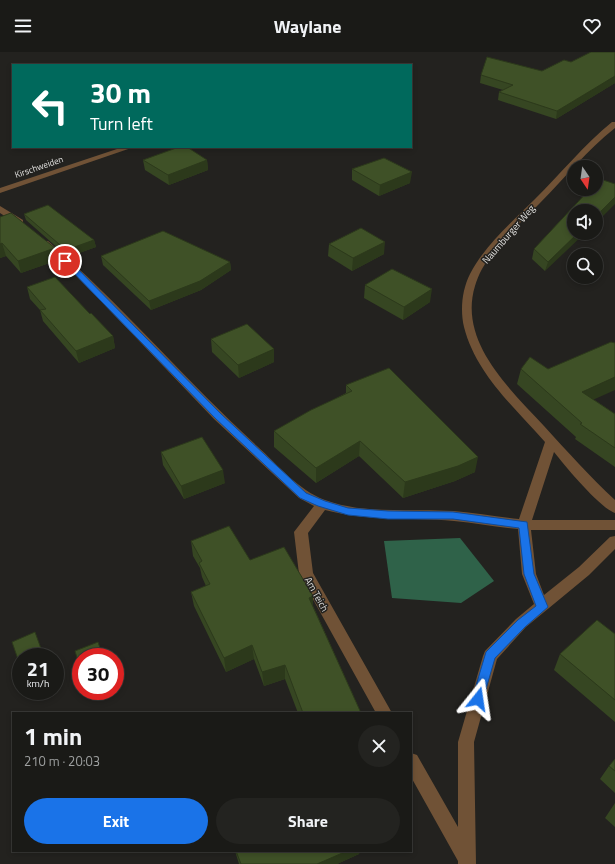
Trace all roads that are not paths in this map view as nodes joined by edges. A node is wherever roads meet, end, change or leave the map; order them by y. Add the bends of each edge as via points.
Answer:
1 (615, 124) edge
2 (127, 148) edge
3 (0, 191) edge
4 (0, 209) edge
5 (551, 442) junction
6 (322, 504) junction
7 (615, 508) edge
8 (524, 525) junction
9 (615, 525) edge
10 (615, 541) edge
11 (542, 607) junction
12 (383, 712) edge
13 (412, 762) edge
14 (467, 862) edge

1 - 5 street, Naumburger Weg via 596,140 516,224 483,262 470,286 466,314 475,345 493,377
2 - 3 street, Kirschweiden
4 - 6 street via 18,220 77,271 218,416 303,495
5 - 7 street, Naumburger Weg via 583,478
5 - 8 street
6 - 8 street via 348,511 388,515 453,516
6 - 12 street, Am Teich via 301,532 306,574
8 - 9 street
8 - 11 street via 529,574
10 - 11 street
11 - 14 street via 522,623 490,656 466,742
13 - 14 street

